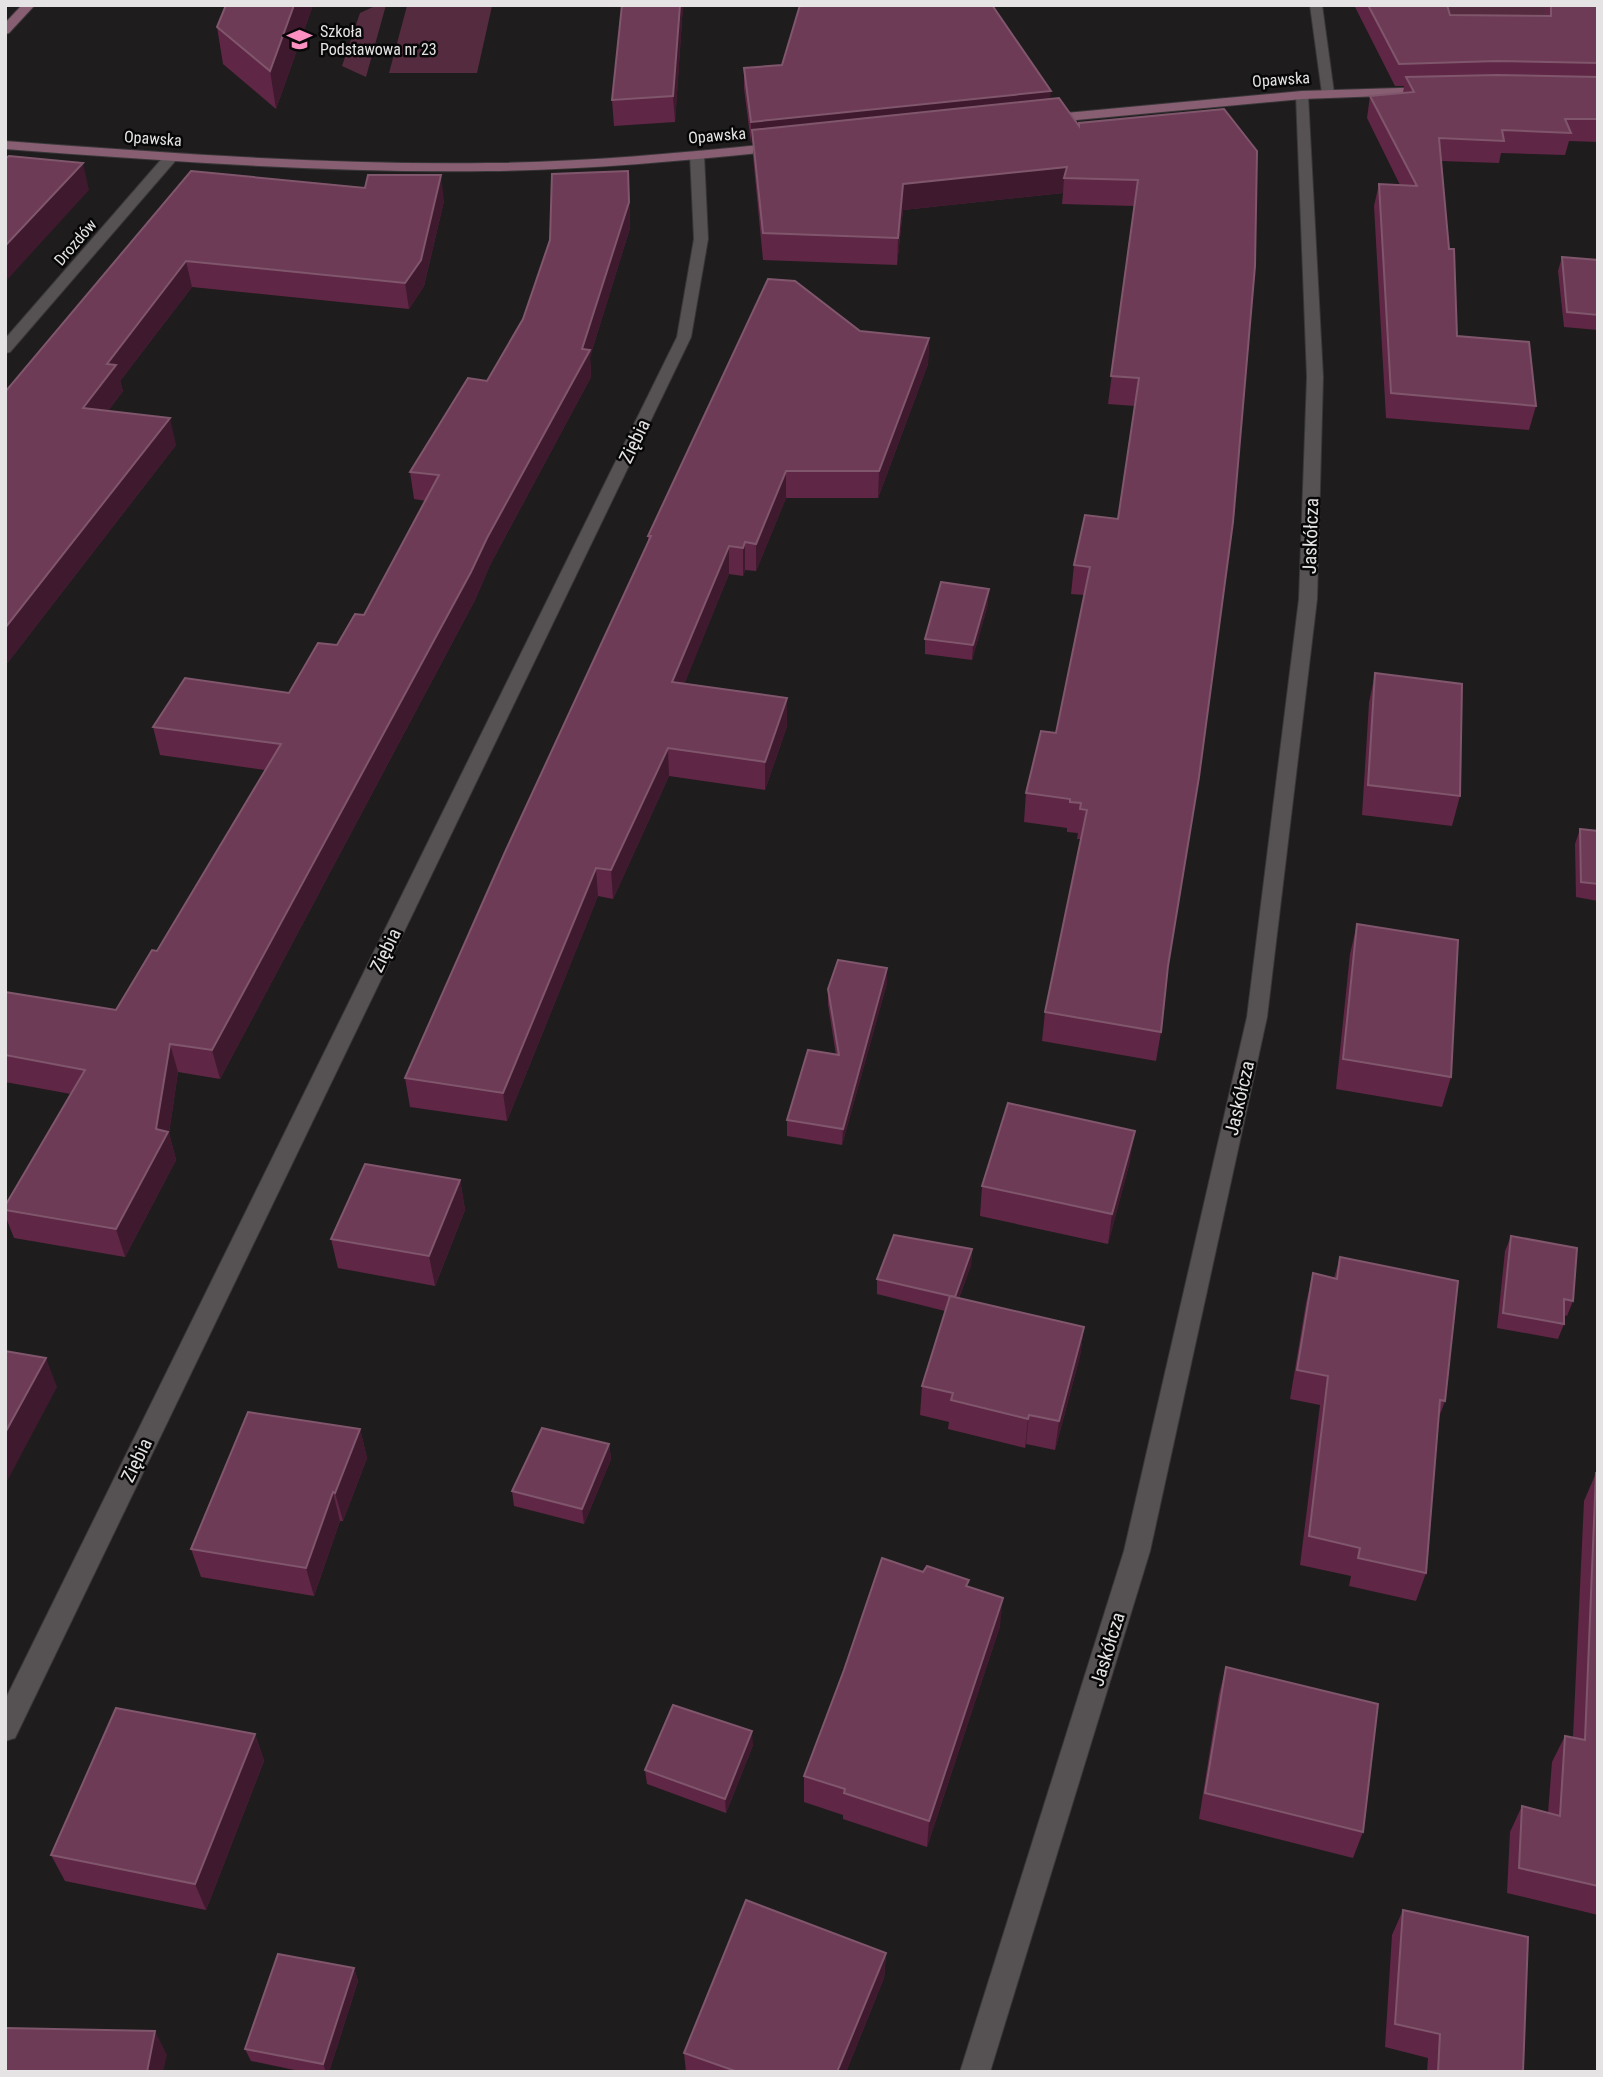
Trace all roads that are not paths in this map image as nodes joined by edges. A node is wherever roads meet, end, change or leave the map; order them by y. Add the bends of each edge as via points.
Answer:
1 (29, 5) edge
2 (1316, 5) edge
3 (5, 30) edge
4 (1452, 90) edge
5 (1328, 93) junction
6 (1302, 94) junction
7 (1034, 120) edge
8 (5, 145) edge
9 (790, 146) edge
10 (697, 156) junction
11 (171, 157) junction
12 (5, 349) edge
13 (5, 1728) edge
14 (975, 2072) edge

1 - 3 street
2 - 5 street
4 - 5 street, Opawska
5 - 6 street, Opawska
6 - 7 street, Opawska
6 - 14 street, Jaskółcza via 1315,377 1308,599 1257,1017 1137,1551
8 - 11 street, Opawska
9 - 10 street, Opawska
10 - 11 street, Opawska via 488,167
10 - 13 street, Ziębia via 701,239 684,337
11 - 12 street, Drozdów

